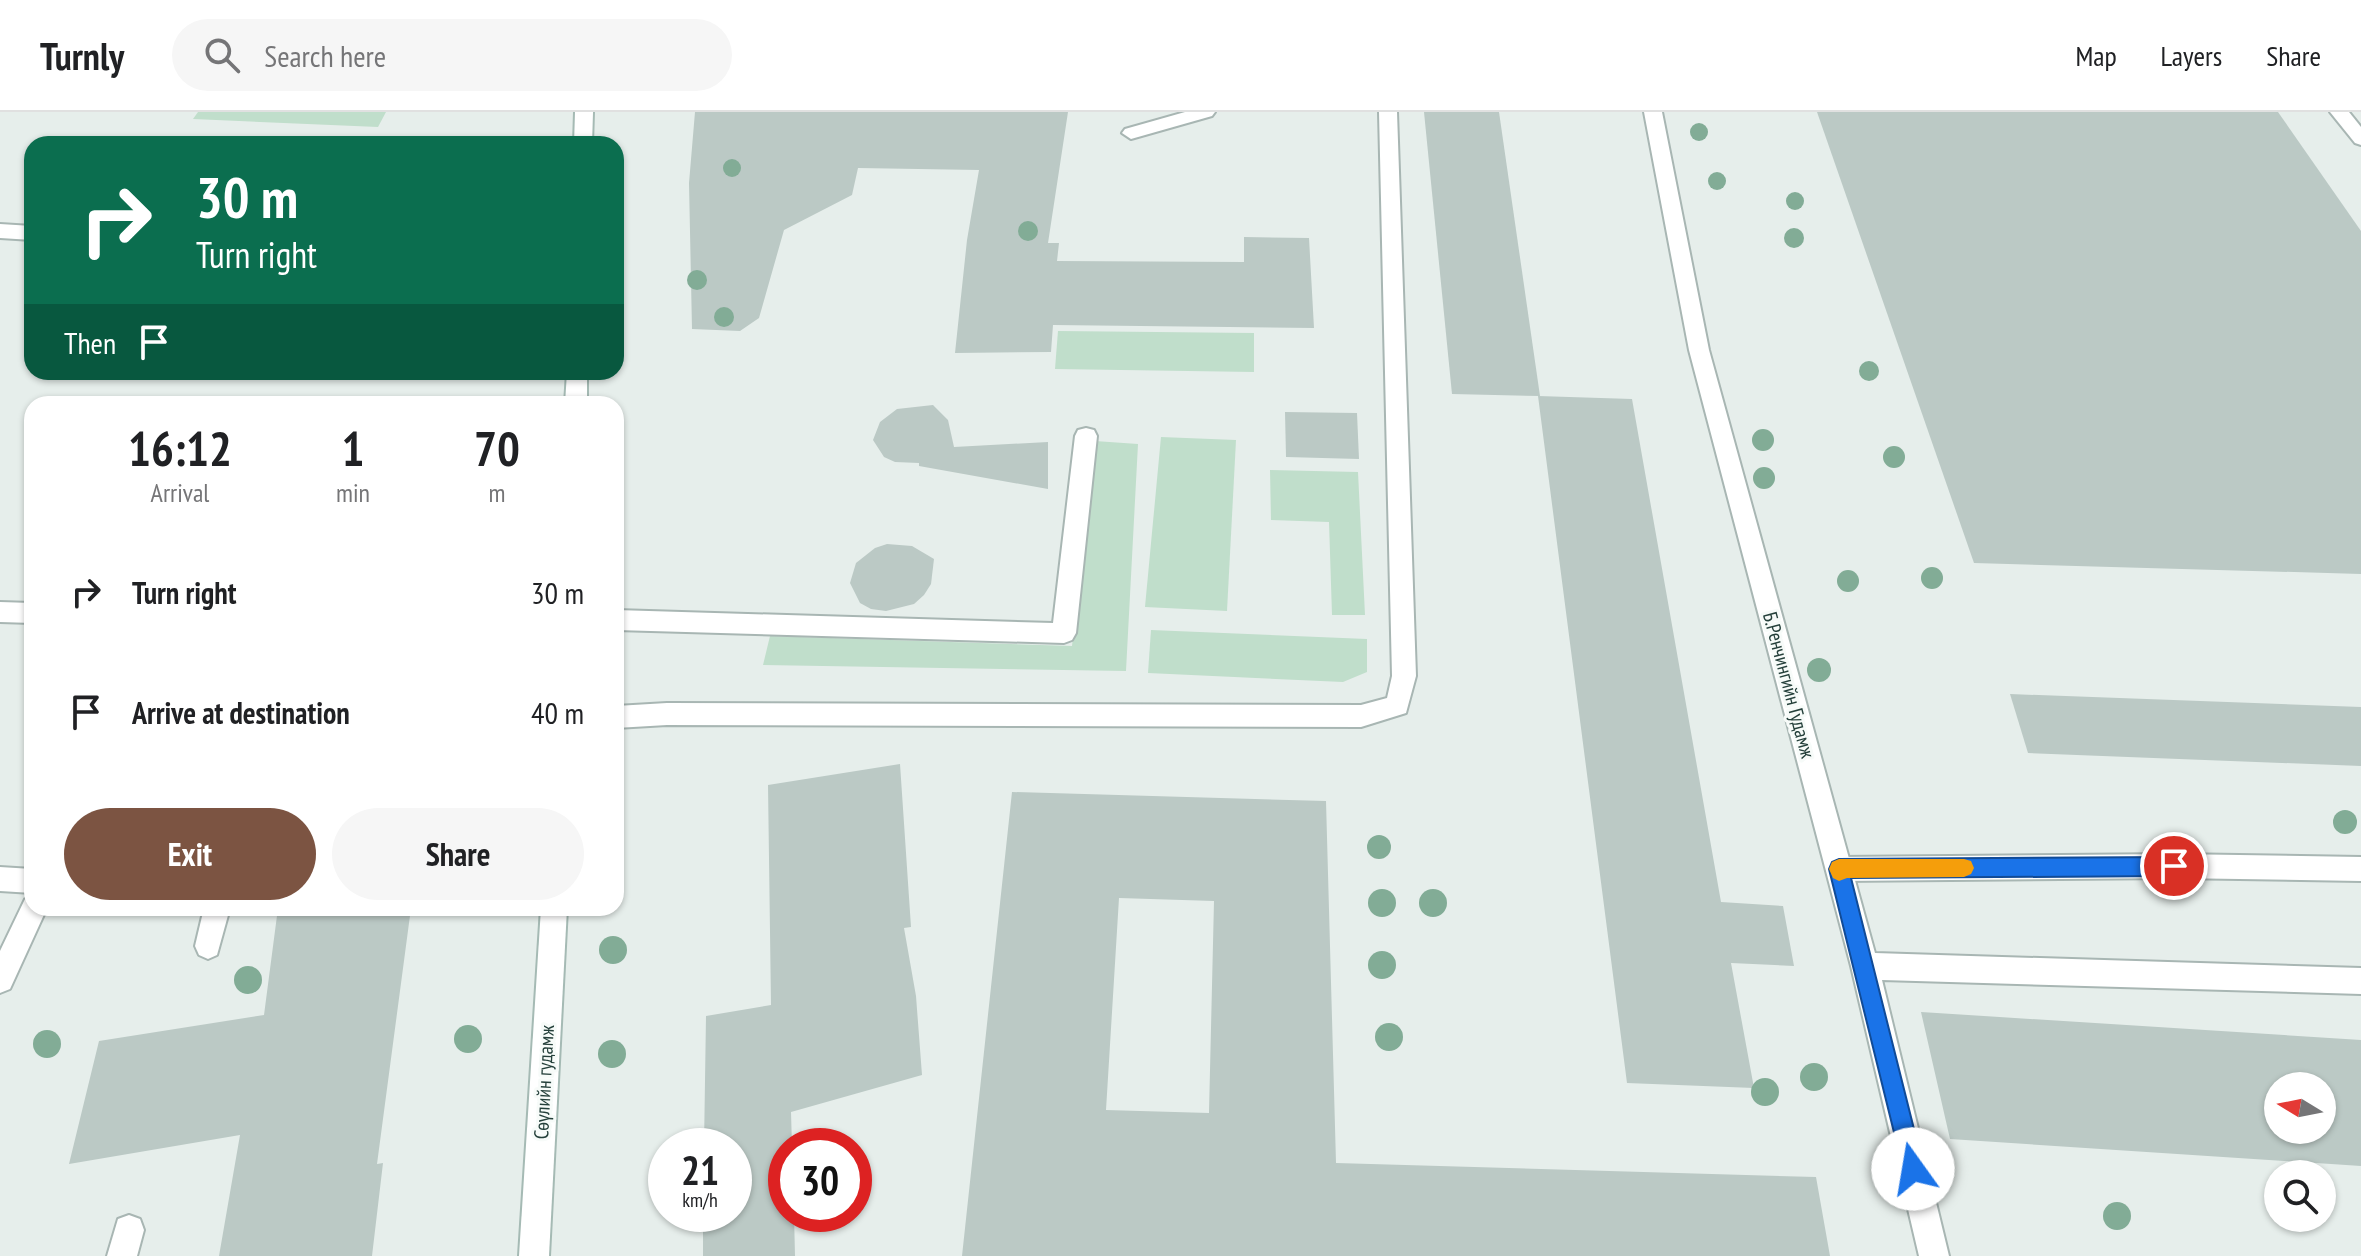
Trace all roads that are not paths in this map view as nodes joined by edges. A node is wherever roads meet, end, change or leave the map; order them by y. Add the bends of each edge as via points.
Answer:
1 (584, 112) edge
2 (1206, 112) edge
3 (1388, 112) edge
4 (1653, 112) edge
5 (2339, 112) edge
6 (1131, 133) dead end
7 (583, 136) edge
8 (2361, 139) edge
9 (0, 231) edge
10 (24, 232) edge
11 (1086, 436) dead end
12 (0, 612) edge
13 (24, 613) edge
14 (624, 620) edge
15 (624, 717) edge
16 (1839, 869) junction
17 (2361, 869) edge
18 (0, 879) edge
19 (24, 880) edge
20 (30, 916) edge
21 (215, 916) edge
22 (554, 916) edge
23 (208, 946) dead end
24 (1865, 966) junction
25 (0, 980) edge
26 (2361, 981) edge
27 (534, 1256) edge
28 (1934, 1256) edge

1 - 7 street
2 - 6 street
3 - 15 street via 1404,676 1397,706 1361,716
4 - 16 street, Б.Ренчингийн Гудамж via 1699,350
5 - 8 street
9 - 10 street
11 - 14 street via 1064,633
12 - 13 street
16 - 17 street
16 - 24 street, Б.Ренчингийн Гудамж
18 - 19 street
20 - 25 street
21 - 23 street
22 - 27 street, Сөүлийн гудамж
24 - 26 street
24 - 28 street, Б.Ренчингийн Гудамж

